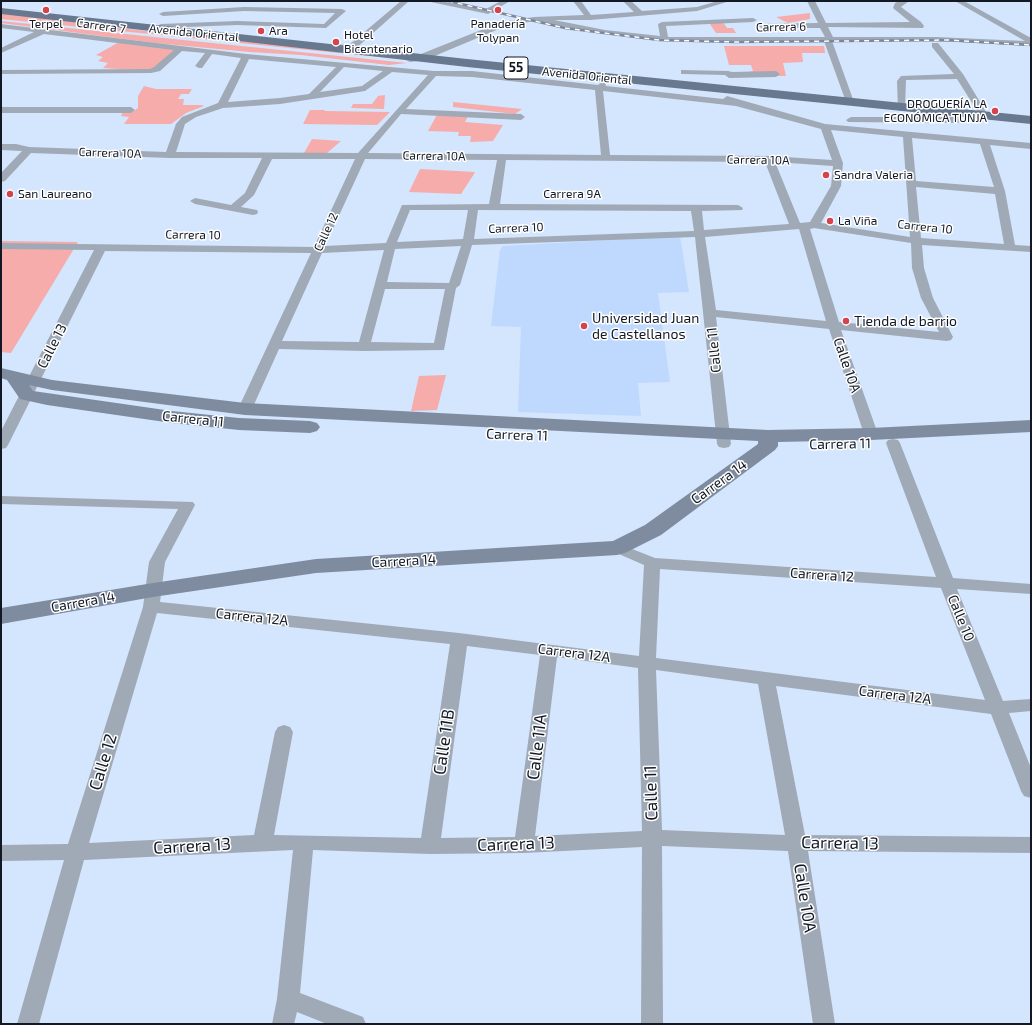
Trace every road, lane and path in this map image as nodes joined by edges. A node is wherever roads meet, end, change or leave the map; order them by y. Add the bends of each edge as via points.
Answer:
1 (404, 1) edge
2 (430, 1) edge
3 (457, 1) edge
4 (506, 1) edge
5 (576, 1) edge
6 (627, 1) edge
7 (811, 1) edge
8 (905, 1) edge
9 (959, 1) edge
10 (726, 3) edge
11 (492, 9) junction
12 (697, 9) junction
13 (548, 10) dead end
14 (1, 11) edge
15 (741, 13) dead end
16 (640, 14) junction
17 (590, 18) junction
18 (534, 19) junction
19 (753, 20) junction
20 (1, 21) edge
21 (504, 24) junction
22 (918, 24) junction
23 (1, 26) edge
24 (161, 26) junction
25 (762, 26) junction
26 (824, 26) junction
27 (145, 28) junction
28 (34, 30) junction
29 (715, 30) junction
30 (1013, 30) junction
31 (1031, 30) edge
32 (44, 31) junction
33 (664, 39) junction
34 (830, 39) junction
35 (770, 40) junction
36 (936, 42) junction
37 (1031, 43) edge
38 (1, 47) edge
39 (328, 47) junction
40 (180, 48) junction
41 (830, 48) junction
42 (1031, 50) edge
43 (210, 52) junction
44 (246, 56) junction
45 (422, 58) junction
46 (343, 64) junction
47 (396, 65) junction
48 (199, 66) dead end
49 (728, 71) junction
50 (1, 72) edge
51 (684, 72) dead end
52 (434, 73) junction
53 (776, 74) dead end
54 (960, 76) junction
55 (601, 87) junction
56 (735, 90) junction
57 (311, 97) junction
58 (724, 98) junction
59 (850, 102) junction
60 (736, 103) junction
61 (222, 105) junction
62 (901, 108) junction
63 (1, 110) edge
64 (131, 110) dead end
65 (399, 111) junction
66 (984, 115) junction
67 (521, 117) dead end
68 (958, 120) junction
69 (1031, 120) edge
70 (825, 127) junction
71 (1031, 128) edge
72 (907, 134) junction
73 (984, 142) junction
74 (1031, 146) edge
75 (1, 147) edge
76 (29, 150) junction
77 (170, 155) junction
78 (269, 155) junction
79 (362, 155) junction
80 (502, 157) junction
81 (606, 158) junction
82 (769, 160) junction
83 (838, 163) junction
84 (3, 174) edge
85 (911, 184) junction
86 (1000, 191) junction
87 (195, 201) dead end
88 (474, 206) junction
89 (494, 207) junction
90 (233, 208) junction
91 (696, 208) junction
92 (738, 208) dead end
93 (253, 212) dead end
94 (805, 226) junction
95 (698, 234) junction
96 (917, 241) junction
97 (468, 242) junction
98 (1, 246) edge
99 (102, 246) junction
100 (390, 247) junction
101 (1010, 247) junction
102 (1031, 249) edge
103 (318, 250) junction
104 (380, 285) junction
105 (451, 286) junction
106 (710, 313) junction
107 (834, 326) junction
108 (276, 344) junction
109 (364, 346) junction
110 (7, 375) edge
111 (31, 388) junction
112 (245, 409) junction
113 (1031, 426) edge
114 (871, 434) junction
115 (1031, 438) edge
116 (724, 439) junction
117 (768, 441) junction
118 (893, 443) junction
119 (1, 445) edge
120 (1, 500) edge
121 (617, 548) junction
122 (652, 563) junction
123 (947, 584) junction
124 (1031, 589) edge
125 (152, 598) junction
126 (1, 616) edge
127 (459, 639) junction
128 (549, 650) junction
129 (647, 662) junction
130 (766, 678) junction
131 (1031, 705) edge
132 (996, 708) junction
133 (284, 732) dead end
134 (1031, 791) edge
135 (652, 838) junction
136 (304, 842) junction
137 (262, 843) junction
138 (797, 843) junction
139 (524, 845) junction
140 (1031, 845) edge
141 (430, 846) junction
142 (76, 852) junction
143 (1, 853) edge
144 (288, 1000) junction
145 (28, 1024) edge
146 (283, 1024) edge
147 (355, 1024) edge
148 (652, 1024) edge
149 (824, 1024) edge

1 - 39 street via 351,48
2 - 11 street via 484,12
3 - 11 street
4 - 11 street
5 - 17 street
6 - 16 street
7 - 26 street
8 - 22 street via 897,8
9 - 30 street
10 - 12 street
11 - 21 street
12 - 16 street
12 - 29 street
13 - 18 street
14 - 27 main road, Avenida Oriental / 55
15 - 19 street
16 - 17 street
17 - 18 street
18 - 21 street
18 - 33 street, Carrera 6
19 - 25 street
19 - 29 street
20 - 47 main road, Avenida Oriental / 55
21 - 45 street
22 - 26 street
22 - 36 street
23 - 28 street, Carrera 7
24 - 24 street via 237,23 326,26 342,11 164,10
24 - 27 street
25 - 26 street
25 - 35 street
26 - 34 street
27 - 39 main road, Avenida Oriental / 55
28 - 32 street, Carrera 7
28 - 38 street
29 - 33 street, Carrera 6
29 - 33 street via 662,24 660,25
29 - 35 street, Carrera 6
30 - 31 street
30 - 37 street
32 - 38 street
32 - 40 street, Carrera 7
34 - 35 street, Carrera 6
34 - 36 street, Carrera 6
34 - 41 street via 827,42
36 - 37 street, Carrera 6
36 - 41 street, Carrera 6 via 835,42
36 - 42 street, Carrera 6
36 - 54 street
39 - 45 main road, Avenida Oriental / 55
40 - 43 street, Carrera 7
40 - 50 street via 157,69 151,71
41 - 59 street
43 - 44 street, Carrera 7
43 - 48 street
44 - 46 street, Avenida Oriental
44 - 61 street
45 - 47 street
45 - 56 main road, Avenida Oriental / 55
46 - 47 street, Avenida Oriental
46 - 57 street
47 - 52 street, Avenida Oriental
47 - 55 main road, Avenida Oriental / 55
47 - 57 street via 365,88
49 - 51 street
49 - 53 street
49 - 56 street
52 - 55 street, Avenida Oriental via 472,74
52 - 65 street, Calle 12
54 - 62 street via 904,78 901,81
54 - 66 street
55 - 58 main road, Avenida Oriental / 55
55 - 60 street, Avenida Oriental
55 - 81 street
56 - 59 main road, Avenida Oriental / 55
57 - 61 street via 259,104
58 - 60 street
58 - 68 main road, Avenida Oriental / 55
59 - 62 main road, Avenida Oriental / 55
60 - 70 street
61 - 77 street via 185,119
62 - 66 main road, Avenida Oriental / 55
63 - 64 street
65 - 67 street
65 - 79 street, Calle 12
66 - 69 main road, Avenida Oriental / 55
68 - 70 street via 848,120
68 - 71 main road, Avenida Oriental / 55
70 - 72 street
70 - 83 street
72 - 73 street
72 - 85 street
73 - 74 street
73 - 86 street
75 - 76 street, Carrera 10A
76 - 77 street, Carrera 10A
76 - 84 street
77 - 78 street, Carrera 10A
78 - 79 street, Carrera 10A
78 - 90 street via 249,195
79 - 80 street, Carrera 10A
79 - 103 street, Calle 12
80 - 81 street, Carrera 10A
80 - 89 street
81 - 82 street, Carrera 10A
82 - 83 street, Carrera 10A
82 - 94 street, Calle 10A
83 - 94 street via 836,186
85 - 86 street
85 - 96 street
86 - 101 street
87 - 90 street
88 - 89 street, Carrera 9A
88 - 97 street
88 - 100 street, Carrera 9A via 406,207
89 - 91 street, Carrera 9A
90 - 93 street
91 - 92 street, Carrera 9A
91 - 95 street, Calle 11
94 - 95 street, Carrera 10
94 - 96 street, Carrera 10
94 - 107 street, Calle 10A
95 - 97 street, Carrera 10
95 - 106 street, Calle 11
96 - 101 street, Carrera 10
96 - 107 street via 918,268 927,298 947,337
97 - 100 street, Carrera 10
97 - 105 street via 454,285
98 - 99 street, Carrera 10
99 - 103 street, Carrera 10
99 - 111 street, Calle 13
100 - 103 street, Carrera 10
100 - 104 street
101 - 102 street, Carrera 10
103 - 108 street, Calle 12
104 - 105 street
104 - 109 street
105 - 109 street via 440,347
106 - 107 street
106 - 116 street, Calle 11
107 - 114 street, Calle 10A
108 - 109 street
108 - 112 street, Calle 12
110 - 111 main road
111 - 112 main road, Carrera 11
111 - 116 main road, Carrera 11 via 172,417 239,424
111 - 119 street, Calle 13
112 - 116 main road, Carrera 11
113 - 114 main road, Carrera 11
114 - 117 main road, Carrera 11
115 - 118 main road, Carrera 11
116 - 117 main road, Carrera 11
117 - 118 main road, Carrera 11
117 - 121 main road, Carrera 14 via 653,530
118 - 123 street, Calle 10
120 - 125 street, Calle 12 via 188,505 157,562
121 - 122 street, Carrera 12
121 - 125 main road, Carrera 14 via 316,566
122 - 123 street, Carrera 12
122 - 129 street, Calle 11
123 - 124 street, Carrera 12
123 - 132 street, Calle 10
125 - 126 main road, Carrera 14
125 - 127 street, Carrera 12A
125 - 142 street, Calle 12
127 - 128 street, Carrera 12A
127 - 141 street, Calle 11B
128 - 129 street, Carrera 12A
128 - 139 street, Calle 11A
129 - 130 street, Carrera 12A
129 - 135 street, Calle 11
130 - 132 street, Carrera 12A
130 - 138 street, Calle 10A
131 - 132 street, Carrera 12A
132 - 134 street, Calle 10
133 - 137 street
135 - 138 street, Carrera 13
135 - 139 street, Carrera 13
135 - 148 street, Calle 11
136 - 137 street, Carrera 13
136 - 141 street, Carrera 13
136 - 144 street
137 - 142 street, Carrera 13
138 - 140 street, Carrera 13
138 - 149 street, Calle 10A
139 - 141 street, Carrera 13
142 - 143 street, Carrera 13
142 - 145 street, Calle 12
144 - 146 street
144 - 147 street

